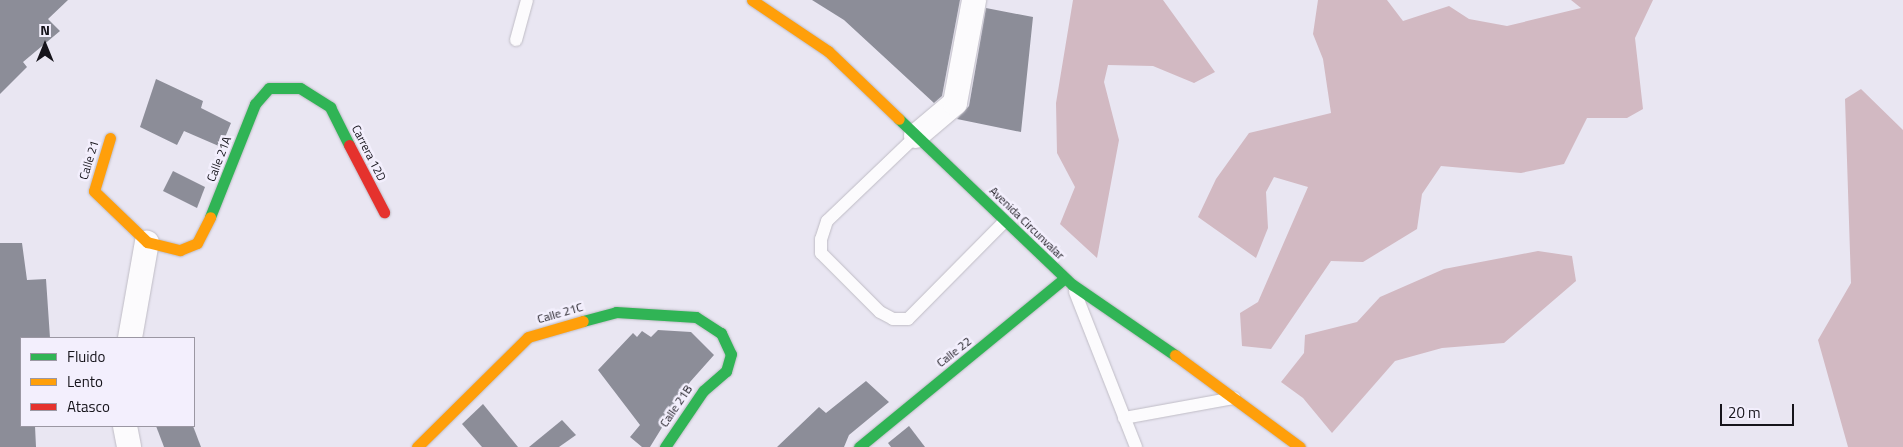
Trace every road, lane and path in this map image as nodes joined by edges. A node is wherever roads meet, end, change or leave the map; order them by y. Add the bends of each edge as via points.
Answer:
1 (527, 0) edge
2 (752, 0) edge
3 (974, 0) edge
4 (516, 40) dead end
5 (330, 107) joint
6 (916, 136) junction
7 (110, 138) dead end
8 (384, 212) dead end
9 (1005, 221) junction
10 (147, 242) junction
11 (1069, 281) junction
12 (721, 333) joint
13 (130, 337) edge
14 (1236, 397) junction
15 (1124, 418) junction
16 (125, 427) edge
17 (1132, 433) junction
18 (129, 447) edge
19 (417, 447) edge
20 (665, 447) edge
21 (859, 447) edge
22 (1136, 447) edge
23 (1145, 447) edge
24 (1300, 447) edge

1 - 4 lane
2 - 6 street, Avenida Circunvalar via 828,51
3 - 6 street via 956,103
5 - 8 street, Carrera 12D
5 - 10 street, Calle 21A via 300,88 269,88 255,104 197,243 180,250
6 - 9 street, Avenida Circunvalar
6 - 9 lane via 827,222 821,239 822,253 880,312 892,319 908,319
7 - 10 street, Calle 21 via 94,190
9 - 11 street, Avenida Circunvalar
10 - 13 street
11 - 14 street, Avenida Circunvalar
11 - 15 lane
11 - 21 street, Calle 22
12 - 19 street, Calle 21C via 696,317 656,313 616,312 549,328 528,337
12 - 20 street, Calle 21B via 731,354 726,371 703,391
14 - 15 lane
14 - 24 street, Avenida Circunvalar
15 - 17 lane
16 - 18 street
17 - 22 lane
17 - 23 lane

